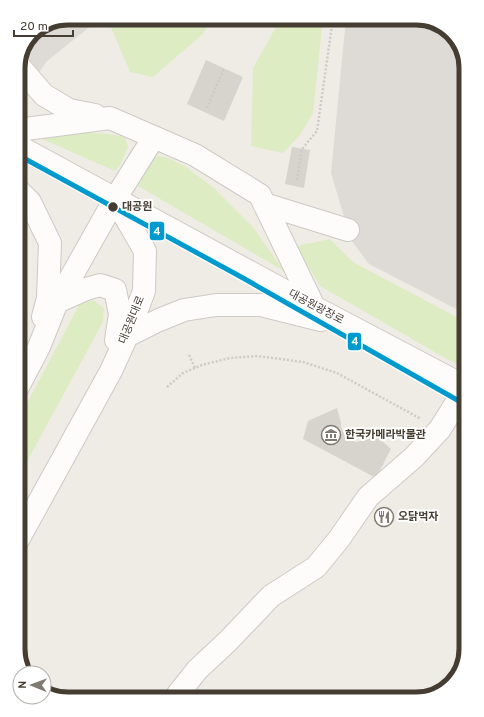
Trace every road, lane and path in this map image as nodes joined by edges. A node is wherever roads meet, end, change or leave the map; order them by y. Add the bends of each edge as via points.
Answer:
1 (332, 25) edge
2 (224, 68) dead end
3 (25, 74) edge
4 (207, 108) dead end
5 (110, 118) junction
6 (25, 129) edge
7 (154, 137) junction
8 (25, 150) edge
9 (296, 180) dead end
10 (25, 197) edge
11 (115, 198) junction
12 (264, 204) junction
13 (348, 230) dead end
14 (57, 302) junction
15 (314, 307) junction
16 (359, 330) junction
17 (127, 336) junction
18 (189, 354) dead end
19 (29, 366) junction
20 (195, 368) junction
21 (111, 371) junction
22 (25, 374) edge
23 (459, 383) edge
24 (167, 388) dead end
25 (459, 398) edge
26 (440, 429) junction
27 (459, 439) edge
28 (25, 527) edge
29 (180, 692) edge

1 - 9 path via 317,131 302,149
2 - 4 path
3 - 5 street via 44,95 69,110
5 - 6 street
5 - 7 street
7 - 11 street
7 - 12 street via 202,159 260,194
8 - 11 street, 대공원광장로
10 - 19 street via 30,202 50,244 48,298
11 - 14 street
11 - 15 street, 대공원광장로
11 - 17 street, 대공원대로 via 145,251 144,291
12 - 13 street
12 - 15 street
14 - 19 street
14 - 21 street via 100,285 115,290 120,314
15 - 16 street, 대공원광장로
16 - 17 street via 261,305 216,305 184,310
16 - 23 street, 대공원광장로
17 - 21 street, 대공원대로
18 - 20 path
19 - 22 street
20 - 24 path via 183,373
20 - 26 path via 230,358 258,356 303,362 337,374
21 - 28 street, 대공원대로
25 - 26 street
26 - 27 path
26 - 29 street via 414,457 368,497 316,567 271,596 196,670

